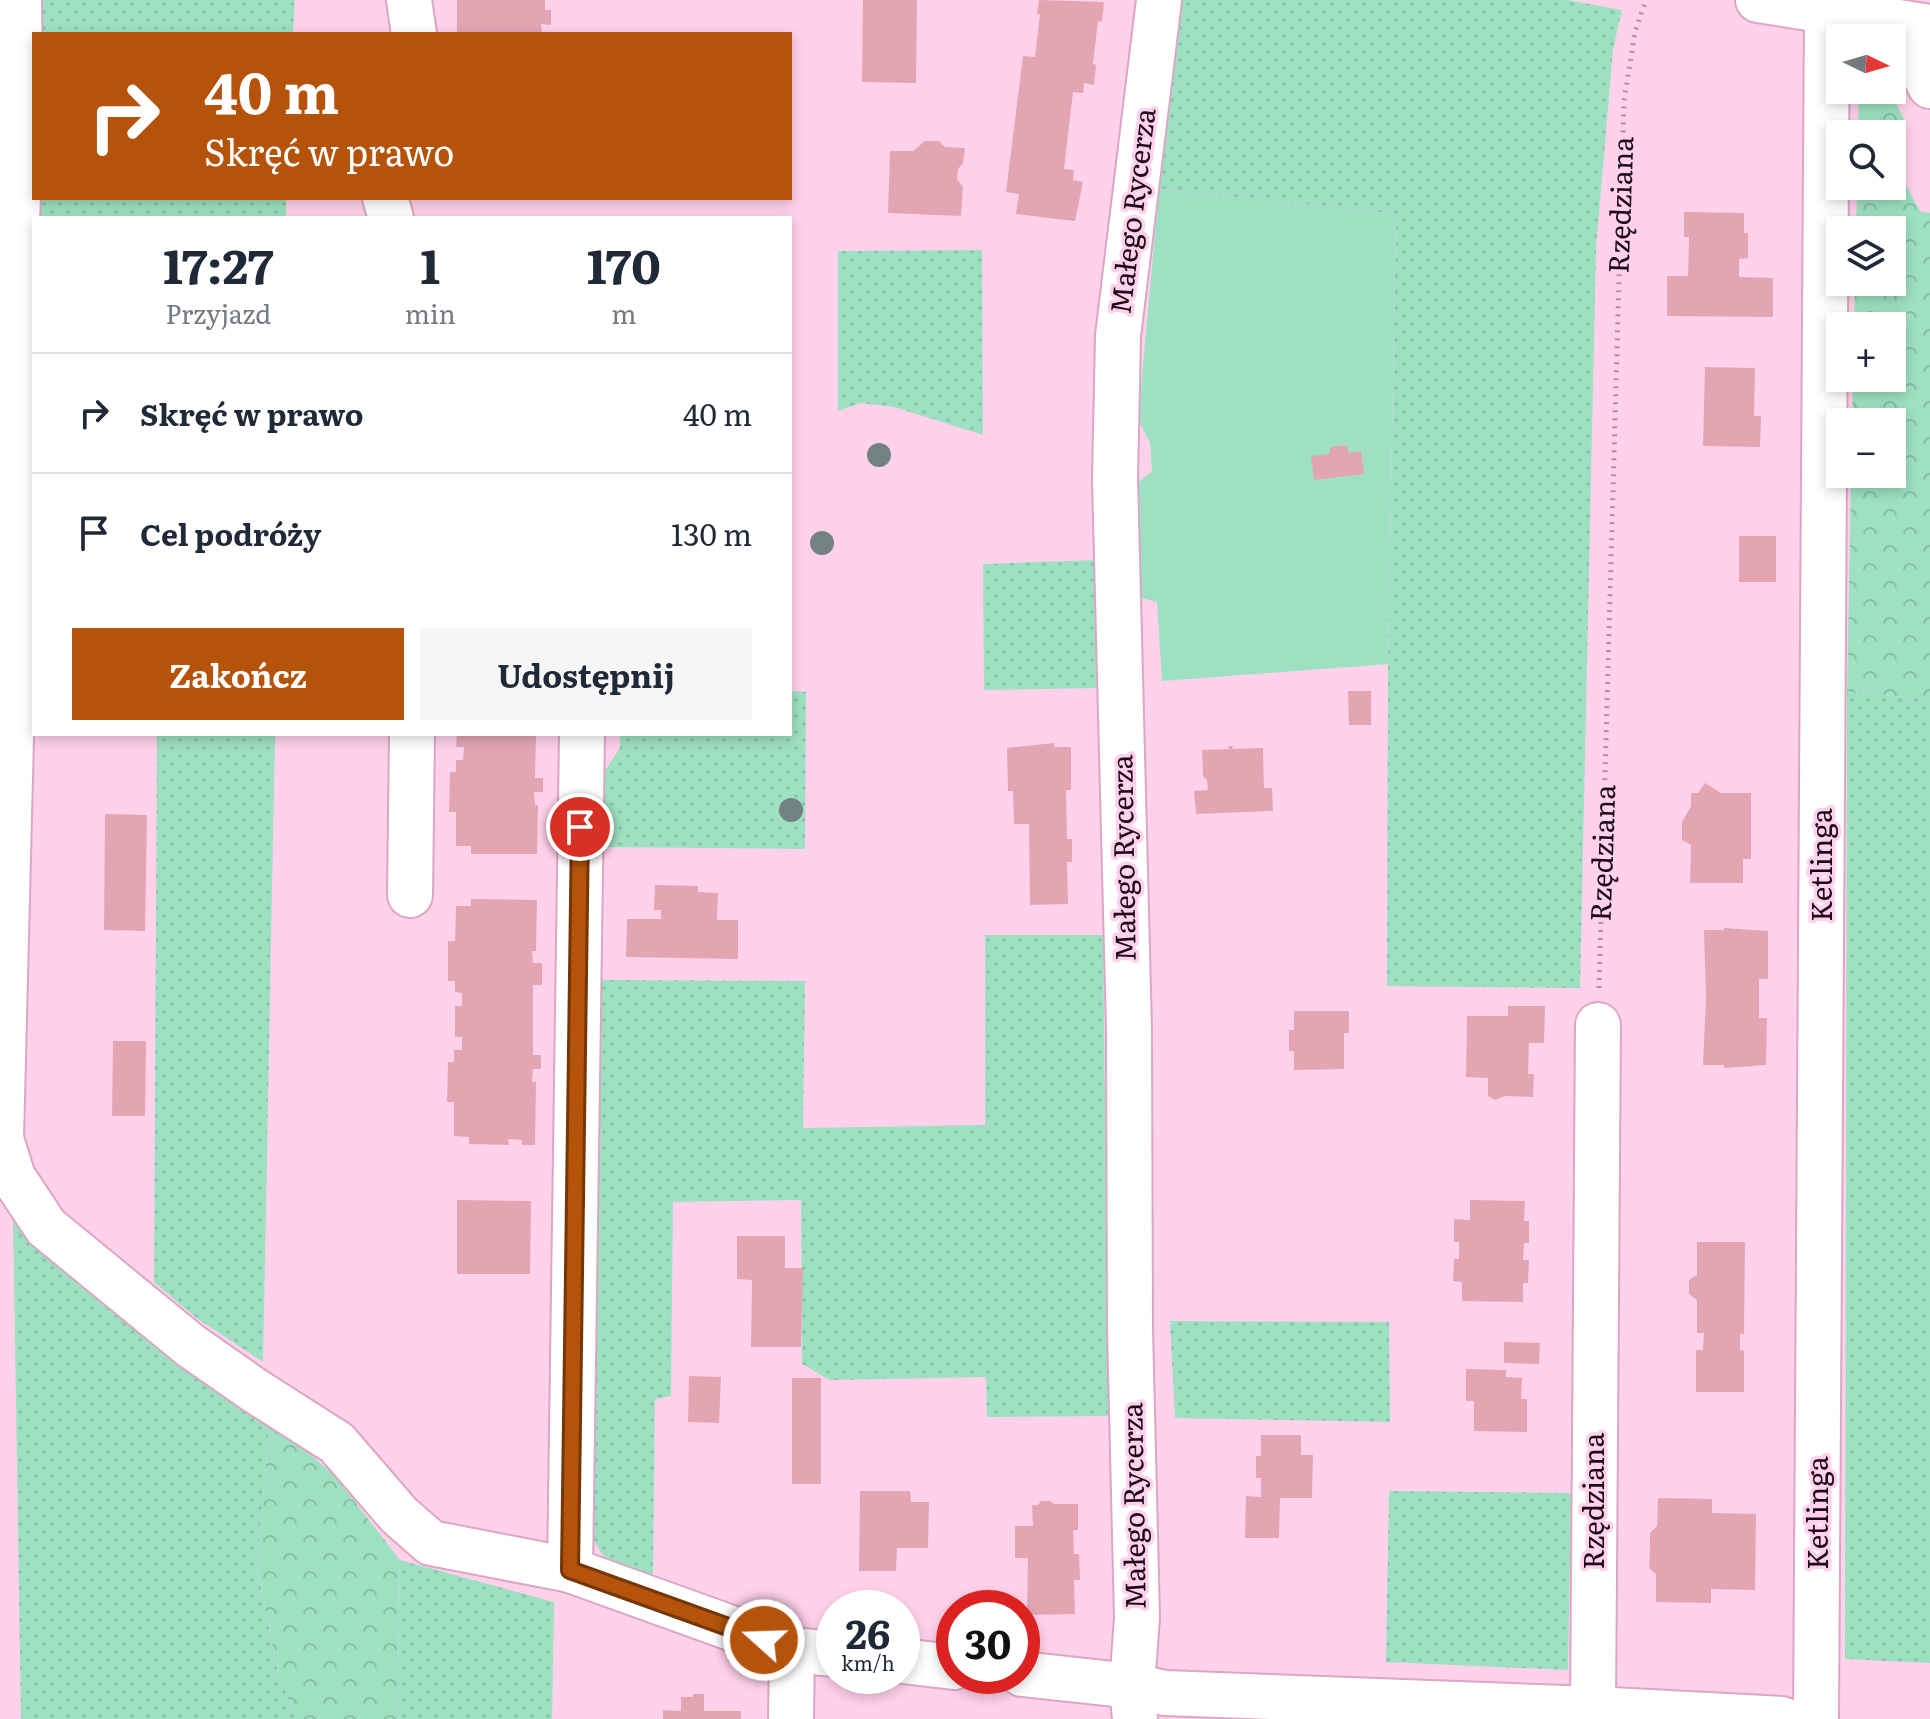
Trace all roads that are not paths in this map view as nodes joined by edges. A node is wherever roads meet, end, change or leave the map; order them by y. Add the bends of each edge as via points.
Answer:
1 (19, 0) edge
2 (409, 0) edge
3 (1159, 0) edge
4 (1758, 0) edge
5 (1827, 10) junction
6 (1915, 25) edge
7 (414, 32) edge
8 (1930, 86) edge
9 (412, 736) edge
10 (582, 736) edge
11 (410, 895) dead end
12 (1598, 1025) road end
13 (570, 1570) junction
14 (813, 1652) edge
15 (1040, 1679) edge
16 (1133, 1702) edge
17 (1593, 1709) junction
18 (791, 1719) edge
19 (1782, 1719) edge
20 (1816, 1719) edge

1 - 13 street via 19,416 1,1139 13,1177 46,1227 191,1346 337,1443 399,1515 431,1543
2 - 7 street
3 - 16 street, Małego Rycerza via 1118,336 1115,479 1129,1029 1137,1618
4 - 5 street
5 - 6 street
5 - 20 street, Ketlinga
6 - 8 street
9 - 11 street
10 - 13 street
12 - 17 street, Rzędziana
13 - 14 street
14 - 18 street
15 - 16 street
16 - 17 street via 1165,1693
17 - 19 street

